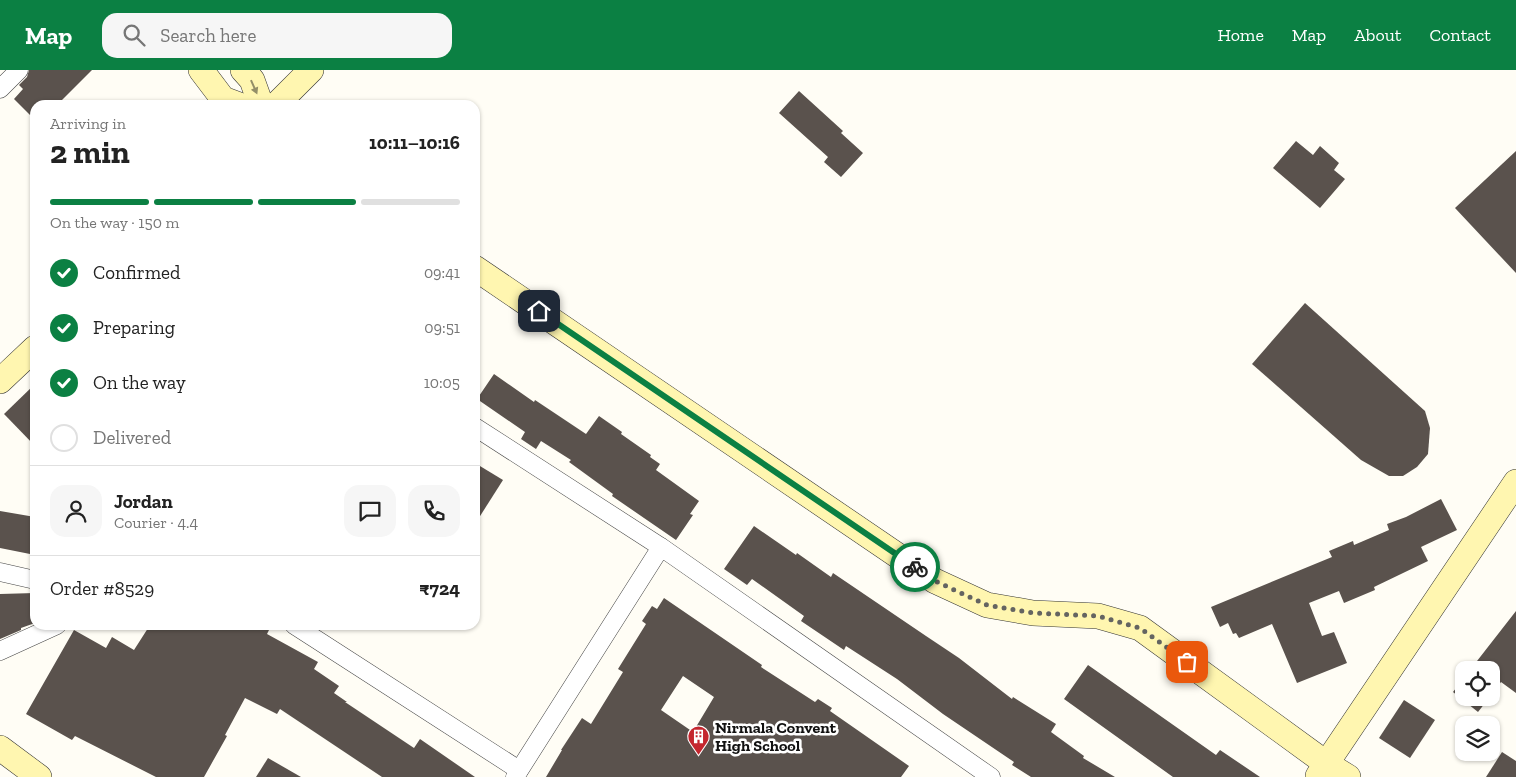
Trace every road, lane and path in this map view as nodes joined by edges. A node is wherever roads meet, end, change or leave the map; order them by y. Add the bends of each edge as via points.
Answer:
1 (19, 70) edge
2 (200, 70) edge
3 (243, 70) edge
4 (311, 70) edge
5 (0, 89) edge
6 (228, 100) edge
7 (260, 100) edge
8 (281, 100) edge
9 (480, 271) edge
10 (30, 353) edge
11 (0, 381) edge
12 (480, 430) edge
13 (1516, 482) edge
14 (661, 547) junction
15 (0, 572) edge
16 (30, 579) edge
17 (46, 630) edge
18 (301, 630) edge
19 (0, 651) edge
20 (0, 748) edge
21 (1322, 770) edge
22 (517, 774) edge
23 (40, 777) edge
24 (991, 777) edge
25 (1348, 777) edge

1 - 5 street
2 - 6 street
3 -> 7 street via 252,80
4 - 8 street
9 - 21 street via 935,581 987,605 1034,613 1098,616 1140,628
10 - 11 street
12 - 14 street
13 - 21 street
14 - 22 street
14 - 24 street
15 - 16 street
17 - 19 street
18 - 22 street
20 - 23 street
21 - 25 street

